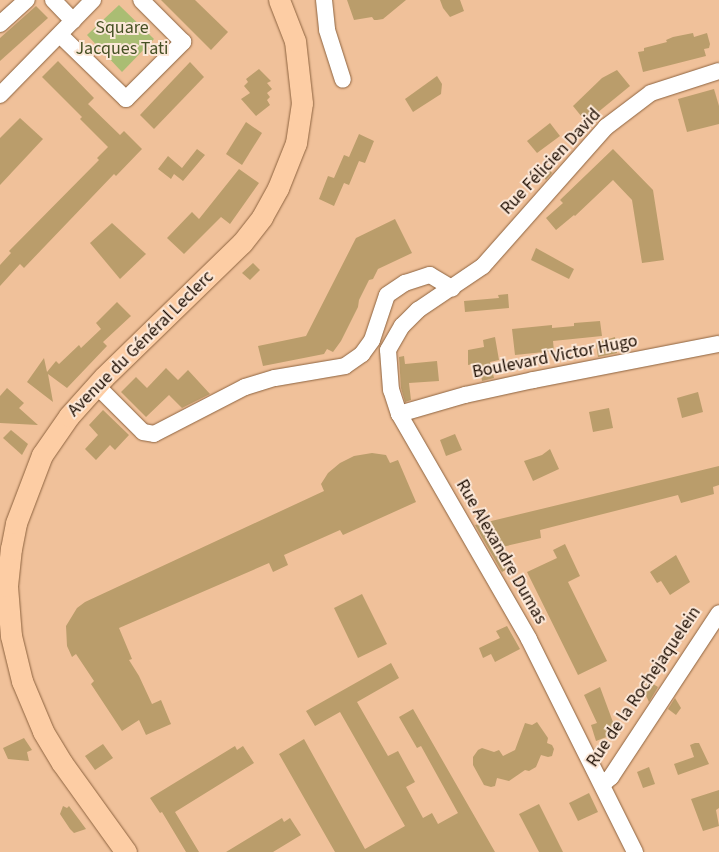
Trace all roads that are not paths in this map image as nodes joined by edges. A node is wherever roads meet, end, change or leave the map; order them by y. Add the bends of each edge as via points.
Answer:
1 (27, 0) edge
2 (53, 0) edge
3 (140, 0) edge
4 (279, 0) edge
5 (324, 0) edge
6 (91, 1) edge
7 (73, 21) junction
8 (0, 24) edge
9 (60, 35) junction
10 (719, 71) edge
11 (343, 80) dead end
12 (0, 95) edge
13 (452, 288) junction
14 (719, 344) edge
15 (96, 385) junction
16 (399, 414) junction
17 (4, 601) edge
18 (719, 613) edge
19 (603, 784) junction
20 (126, 852) edge
21 (635, 852) edge

1 - 8 street
2 - 7 street
3 - 9 street via 182,42 126,99
4 - 15 main road, Avenue du Général Leclerc via 295,41 302,103 296,143 278,188 262,217 242,242
5 - 11 street via 327,30
6 - 7 street
7 - 9 street
9 - 12 street
10 - 13 street, Rue Félicien David via 651,94 606,127 482,266
13 - 15 street via 430,275 405,283 387,295 372,340 362,354 345,366 275,378 245,388 154,434 143,432
13 - 16 street, Rue Alexandre Dumas via 418,310 402,326 388,350 391,390
14 - 16 street, Boulevard Victor Hugo via 513,385
15 - 17 main road, Avenue du Général Leclerc via 69,416 39,463 16,523
16 - 19 street, Rue Alexandre Dumas via 529,640
17 - 20 main road, Avenue du Général Leclerc via 19,672 43,731
18 - 19 street, Rue de la Rochejaquelein via 611,777
19 - 21 street, Rue Alexandre Dumas

